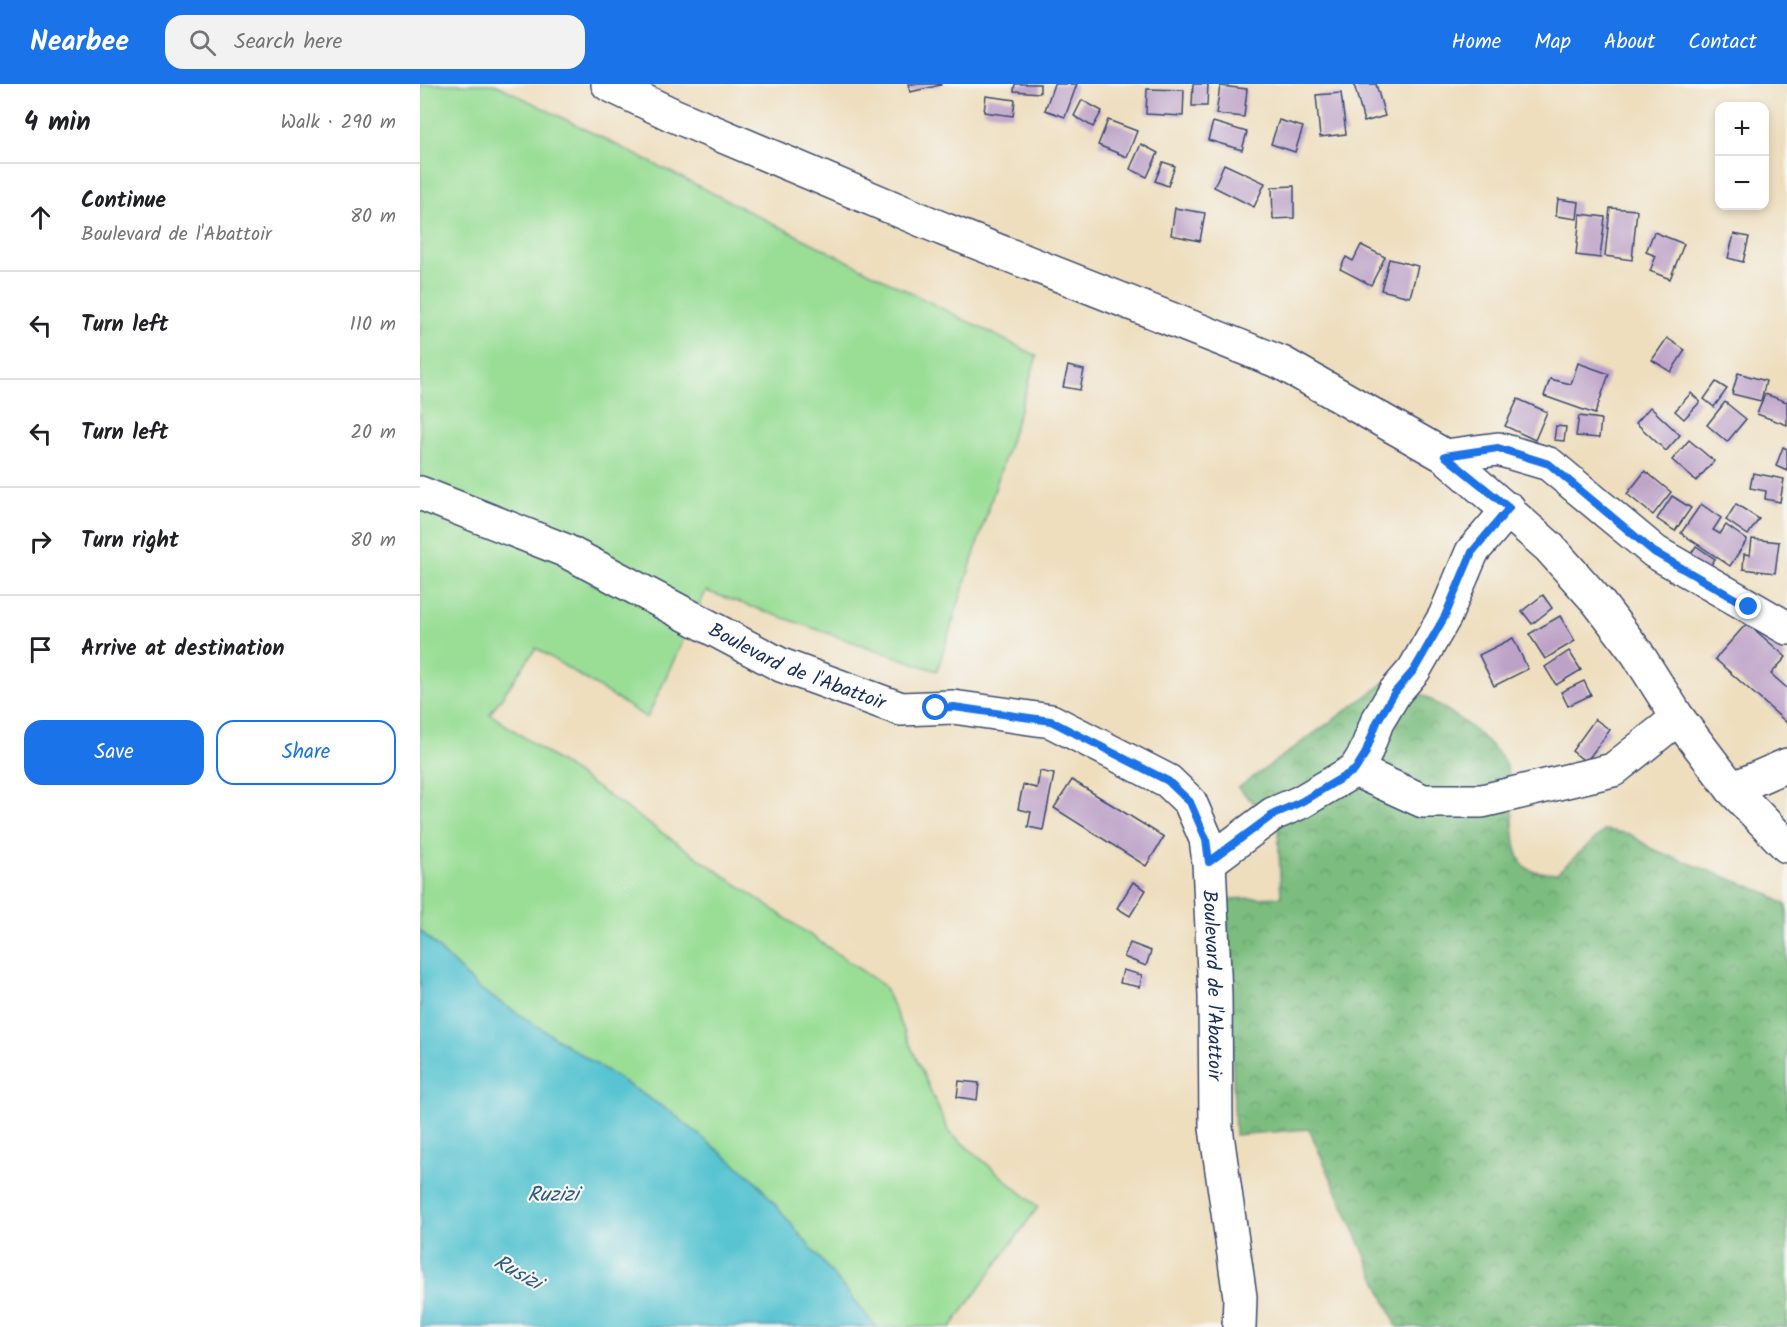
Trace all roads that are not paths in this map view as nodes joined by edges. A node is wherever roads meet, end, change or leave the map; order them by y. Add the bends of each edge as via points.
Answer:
1 (608, 84) edge
2 (1445, 456) junction
3 (420, 493) edge
4 (1509, 508) junction
5 (1787, 628) edge
6 (1678, 718) junction
7 (1787, 765) edge
8 (1355, 770) junction
9 (1732, 789) junction
10 (1787, 846) edge
11 (1209, 862) junction
12 (1239, 1327) edge

1 - 2 street via 943,229 1282,363
2 - 4 street
2 - 5 street via 1498,448 1549,464 1654,552
3 - 11 street, Boulevard de l'Abattoir via 564,550 782,665 831,684 901,709 954,707 1051,721 1168,781 1190,802 1206,839
4 - 6 street via 1598,602 1637,653
4 - 8 street via 1472,552 1445,616 1414,670 1377,722
6 - 8 street via 1613,770 1482,801 1423,801
6 - 9 street
7 - 9 street
8 - 11 street via 1274,814
9 - 10 street
11 - 12 street, Boulevard de l'Abattoir via 1216,1128 1240,1297

